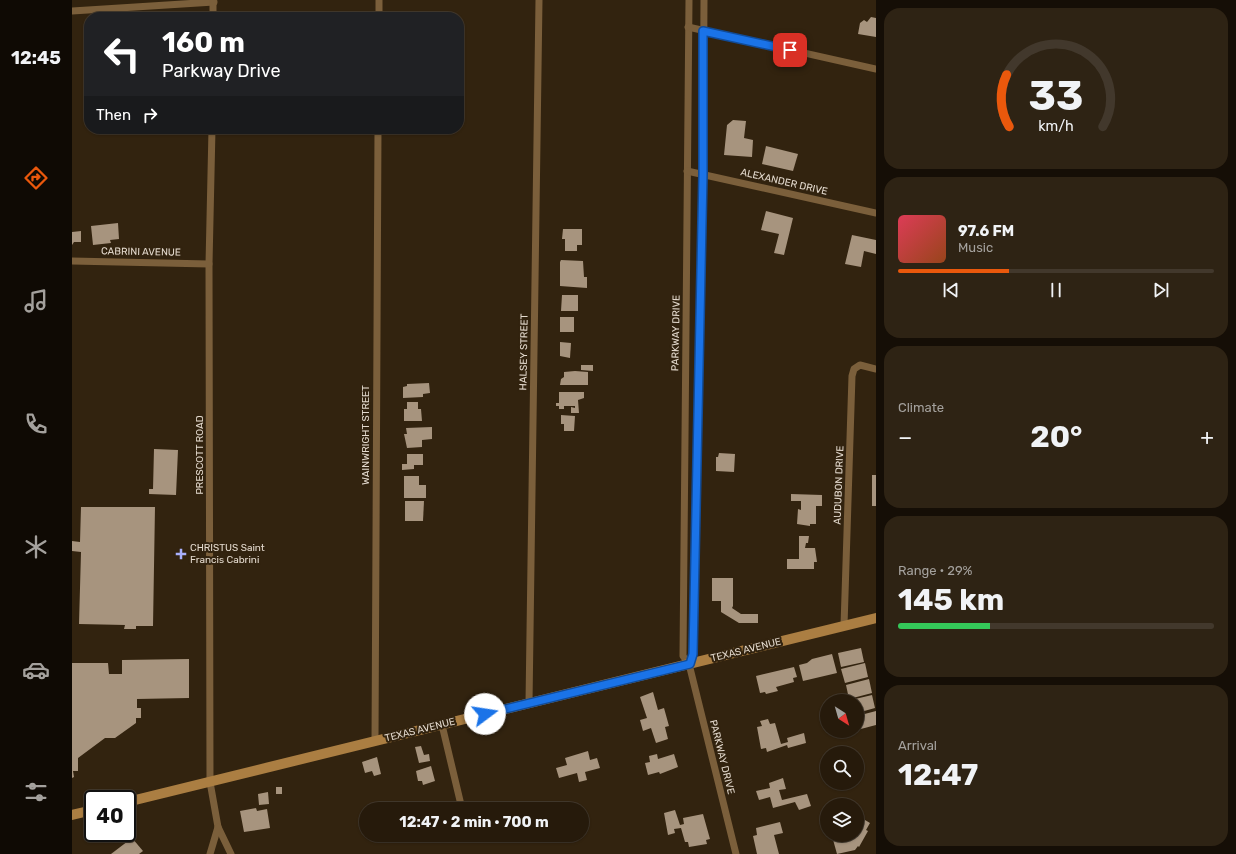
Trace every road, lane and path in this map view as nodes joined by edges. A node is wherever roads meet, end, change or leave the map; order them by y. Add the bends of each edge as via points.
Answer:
1 (379, 0) edge
2 (539, 0) edge
3 (689, 0) edge
4 (704, 0) edge
5 (213, 1) edge
6 (72, 11) edge
7 (213, 12) edge
8 (379, 12) edge
9 (688, 27) junction
10 (703, 31) junction
11 (876, 69) edge
12 (212, 134) edge
13 (378, 134) edge
14 (688, 171) junction
15 (703, 174) junction
16 (876, 213) edge
17 (72, 261) edge
18 (209, 264) junction
19 (876, 369) edge
20 (876, 618) edge
21 (844, 626) junction
22 (690, 664) junction
23 (529, 703) junction
24 (442, 725) junction
25 (375, 741) junction
26 (210, 782) junction
27 (136, 800) edge
28 (460, 802) edge
29 (84, 813) edge
30 (72, 816) edge
31 (218, 827) junction
32 (210, 854) edge
33 (231, 854) edge
34 (736, 854) edge

1 - 8 street
2 - 23 street, HALSEY STREET
3 - 9 street, PARKWAY DRIVE
4 - 10 street, PARKWAY DRIVE
5 - 6 street
5 - 7 street
9 - 10 street
9 - 14 street, PARKWAY DRIVE
10 - 11 street
10 - 15 street, PARKWAY DRIVE
12 - 18 street, PRESCOTT ROAD
13 - 25 street, WAINWRIGHT STREET
14 - 15 street, ALEXANDER DRIVE
14 - 22 street, PARKWAY DRIVE via 683,656
15 - 16 street, ALEXANDER DRIVE
15 - 22 street, PARKWAY DRIVE via 693,654
17 - 18 street, CABRINI AVENUE
18 - 26 street, PRESCOTT ROAD
19 - 21 street, AUDUBON DRIVE via 860,366 854,369 852,376
20 - 21 street, TEXAS AVENUE
21 - 22 street, TEXAS AVENUE
22 - 23 street, TEXAS AVENUE
22 - 34 street, PARKWAY DRIVE
23 - 24 street, TEXAS AVENUE
24 - 25 street, TEXAS AVENUE
24 - 28 street
25 - 26 street, TEXAS AVENUE
26 - 27 street, TEXAS AVENUE
26 - 31 street, PRESCOTT ROAD
29 - 30 street
31 - 32 street
31 - 33 street

